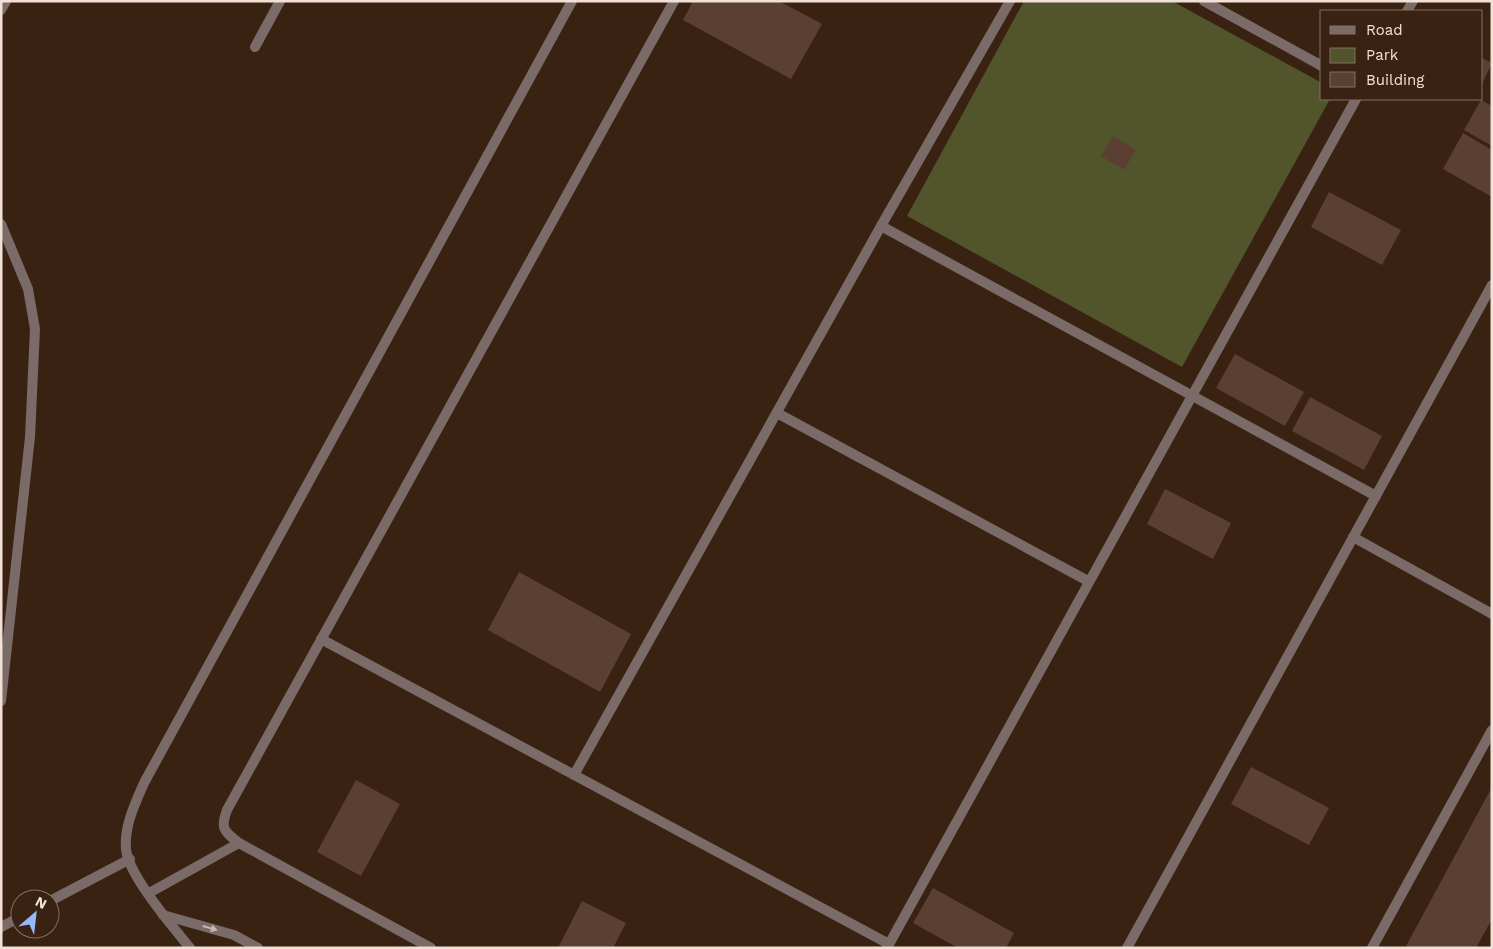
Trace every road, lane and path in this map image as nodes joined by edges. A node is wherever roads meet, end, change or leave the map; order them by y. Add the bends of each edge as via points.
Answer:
1 (6, 1) edge
2 (280, 1) edge
3 (572, 1) edge
4 (674, 1) edge
5 (1010, 1) edge
6 (1204, 1) edge
7 (1, 10) edge
8 (255, 47) dead end
9 (1320, 65) edge
10 (1355, 100) edge
11 (1, 224) edge
12 (881, 226) junction
13 (1492, 285) edge
14 (1193, 395) junction
15 (777, 413) junction
16 (1376, 496) junction
17 (1353, 537) junction
18 (1088, 581) junction
19 (1492, 614) edge
20 (321, 639) junction
21 (1, 701) edge
22 (1492, 730) edge
23 (574, 774) junction
24 (238, 843) junction
25 (130, 859) junction
26 (149, 893) junction
27 (60, 896) edge
28 (163, 915) junction
29 (888, 946) edge
30 (190, 948) edge
31 (258, 948) edge
32 (431, 948) edge
33 (1127, 948) edge
34 (1372, 948) edge

1 - 7 street
2 - 8 street
3 - 25 street via 144,783 129,820 126,850
4 - 20 street
5 - 12 street
6 - 9 street
10 - 14 street
11 - 21 street via 28,289 35,328 30,437
12 - 14 street
12 - 15 street
13 - 16 street
14 - 16 street
14 - 18 street
15 - 18 street
15 - 23 street
16 - 17 street
17 - 19 street
17 - 33 street
18 - 29 street
20 - 23 street
20 - 24 street via 227,810 223,822 225,832
22 - 34 street
23 - 29 street
24 - 26 street
24 - 32 street
25 - 26 street
25 - 27 street
26 - 28 street
28 - 30 street
28 -> 31 street via 234,935

